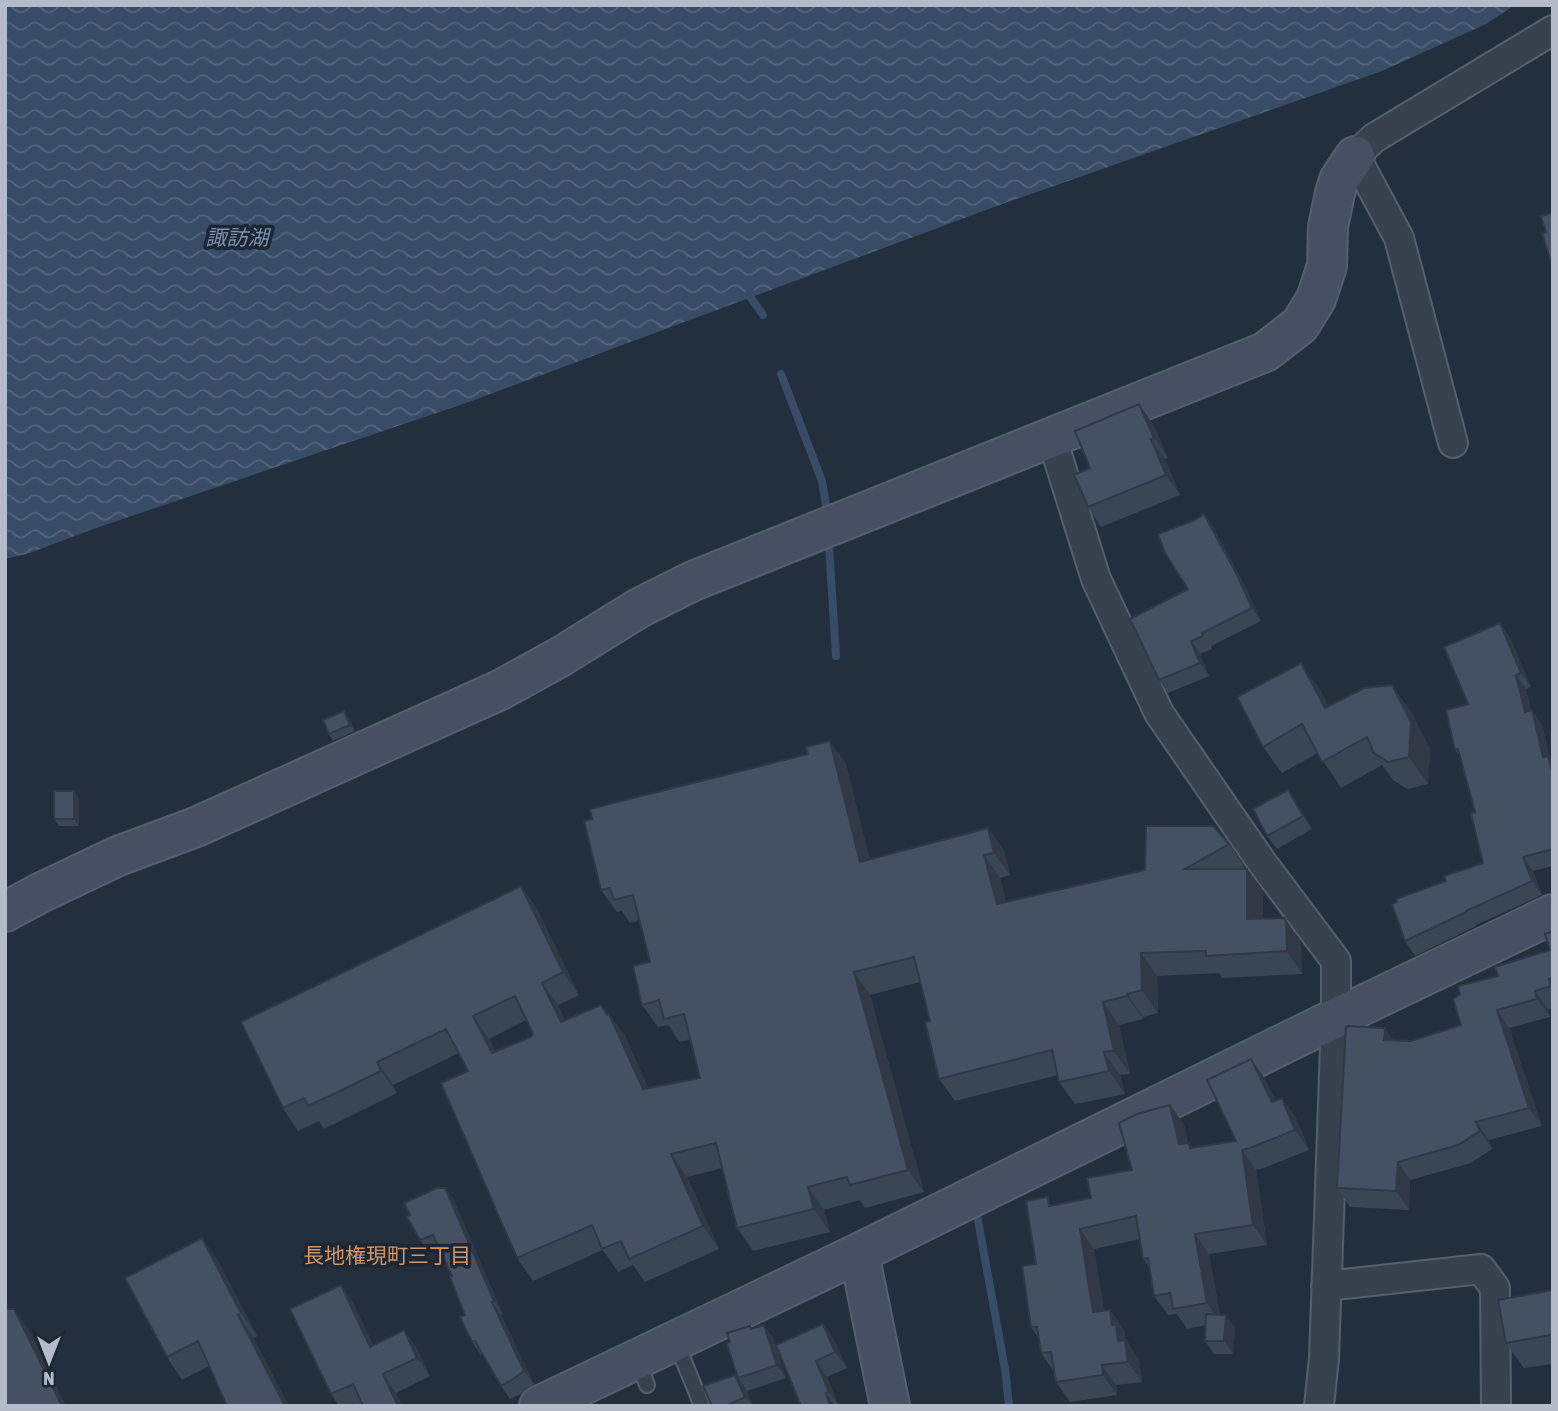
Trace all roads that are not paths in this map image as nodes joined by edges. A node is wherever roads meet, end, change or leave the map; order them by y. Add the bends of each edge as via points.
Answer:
1 (1553, 30) edge
2 (1354, 156) junction
3 (1453, 443) dead end
4 (1055, 448) dead end
5 (5, 912) edge
6 (1553, 914) edge
7 (1336, 1017) junction
8 (859, 1253) junction
9 (1326, 1286) junction
10 (675, 1341) junction
11 (539, 1406) edge
12 (702, 1406) edge
13 (890, 1406) edge
14 (1319, 1406) edge
15 (1496, 1406) edge

1 - 2 street via 1374,138
2 - 3 street via 1399,238
2 - 5 street via 1335,193 1327,266 1317,299 1300,325 1265,352 693,580 500,690 196,827 118,856
4 - 7 street via 1096,579 1159,713 1336,961
6 - 7 street
7 - 8 street
7 - 9 street
8 - 10 street
8 - 13 street
9 - 14 street
9 - 15 street via 1481,1269 1495,1288
10 - 11 street via 642,1372
10 - 12 lane

